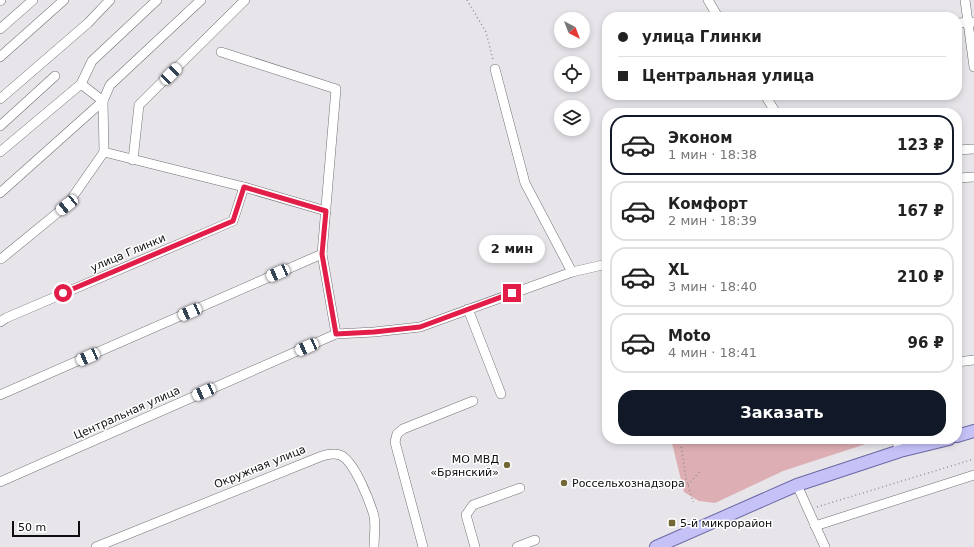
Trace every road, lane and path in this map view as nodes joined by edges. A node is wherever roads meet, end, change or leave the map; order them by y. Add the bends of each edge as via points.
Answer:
1 (33, 0) edge
2 (64, 0) edge
3 (110, 0) edge
4 (157, 0) edge
5 (201, 0) edge
6 (245, 0) edge
7 (467, 0) edge
8 (708, 0) edge
9 (965, 0) edge
10 (715, 12) edge
11 (971, 22) edge
12 (0, 29) edge
13 (221, 52) dead end
14 (0, 57) edge
15 (974, 67) edge
16 (494, 69) joint
17 (55, 76) dead end
18 (81, 84) junction
19 (0, 99) edge
20 (103, 101) junction
21 (0, 126) edge
22 (974, 149) edge
23 (962, 150) edge
24 (0, 152) edge
25 (104, 152) junction
26 (133, 160) junction
27 (974, 176) edge
28 (962, 177) edge
29 (244, 187) junction
30 (0, 193) edge
31 (326, 211) junction
32 (322, 254) junction
33 (1, 258) dead end
34 (602, 265) edge
35 (572, 272) junction
36 (468, 309) junction
37 (0, 322) edge
38 (336, 334) junction
39 (974, 360) edge
40 (962, 361) edge
41 (500, 394) dead end
42 (0, 395) edge
43 (473, 401) dead end
44 (974, 431) edge
45 (962, 435) edge
46 (681, 444) edge
47 (898, 444) edge
48 (929, 444) edge
49 (900, 451) junction
50 (974, 459) edge
51 (700, 471) dead end
52 (974, 475) edge
53 (0, 482) edge
54 (797, 485) junction
55 (688, 486) junction
56 (520, 488) dead end
57 (693, 502) dead end
58 (808, 510) junction
59 (815, 526) junction
60 (535, 540) dead end
61 (96, 547) edge
62 (374, 547) edge
63 (423, 547) edge
64 (475, 547) edge
65 (517, 547) edge
66 (656, 547) edge
67 (825, 547) edge

1 - 12 street
2 - 14 street
3 - 19 street via 88,23
4 - 18 street via 92,60
5 - 20 street via 110,85
6 - 26 street via 139,105
7 - 16 path via 486,32
8 - 10 street
9 - 11 street
11 - 15 street
13 - 31 street via 336,89
16 - 35 street via 525,183
17 - 21 street
18 - 20 street
18 - 24 street
20 - 25 street
20 - 30 street
22 - 23 street
25 - 26 street
25 - 33 street via 67,205
26 - 29 street
27 - 28 street
29 - 31 street
29 - 37 street, улица Глинки via 233,221
31 - 32 street
32 - 38 street
32 - 42 street
34 - 35 street, Центральная улица
35 - 36 street, Центральная улица
36 - 38 street, Центральная улица via 414,328
36 - 41 street
38 - 53 street, Центральная улица
39 - 40 street
43 - 63 street via 403,429 397,434 395,442
44 - 45 main road
46 - 55 path
47 - 49 street
48 - 49 main road
49 - 54 main road
50 - 58 path
51 - 55 path
52 - 59 street
54 - 58 street
54 - 66 main road
55 - 57 path
56 - 64 street via 473,505 466,515
58 - 59 street
59 - 67 street
60 - 65 street
61 - 62 street, Окружная улица via 334,453 342,455 364,488 374,517

